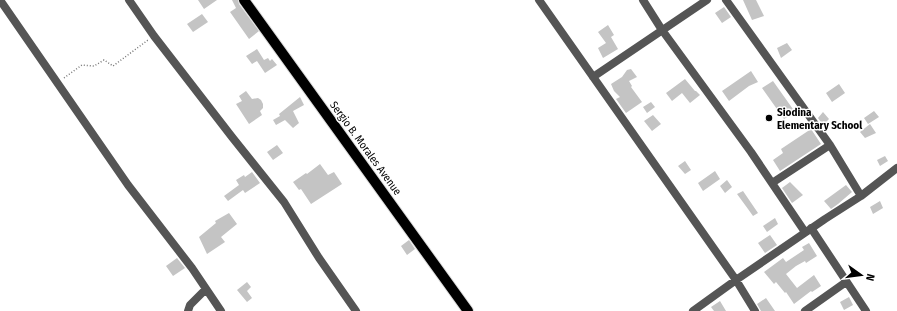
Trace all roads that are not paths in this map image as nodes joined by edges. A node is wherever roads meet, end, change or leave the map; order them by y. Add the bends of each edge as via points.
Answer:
1 (0, 0) edge
2 (129, 0) edge
3 (244, 0) edge
4 (539, 0) edge
5 (643, 0) edge
6 (707, 0) edge
7 (726, 0) edge
8 (662, 30) junction
9 (593, 77) junction
10 (830, 145) junction
11 (897, 168) edge
12 (772, 183) junction
13 (861, 196) junction
14 (808, 230) junction
15 (736, 280) junction
16 (846, 282) junction
17 (206, 289) junction
18 (188, 311) edge
19 (221, 311) edge
20 (356, 311) edge
21 (468, 311) edge
22 (692, 311) edge
23 (755, 311) edge
24 (805, 311) edge
25 (866, 311) edge

1 - 17 street via 128,185
2 - 20 street via 154,36 284,202
3 - 21 main road, Sergio B. Morales Avenue
4 - 9 street
5 - 8 street
6 - 8 street
7 - 10 street
8 - 9 street
8 - 12 street
9 - 15 street
10 - 12 street
10 - 13 street
11 - 13 street
12 - 14 street
13 - 14 street
14 - 15 street
14 - 16 street
15 - 22 street
15 - 23 street
16 - 24 street
16 - 25 street
17 - 18 street via 190,305
17 - 19 street

